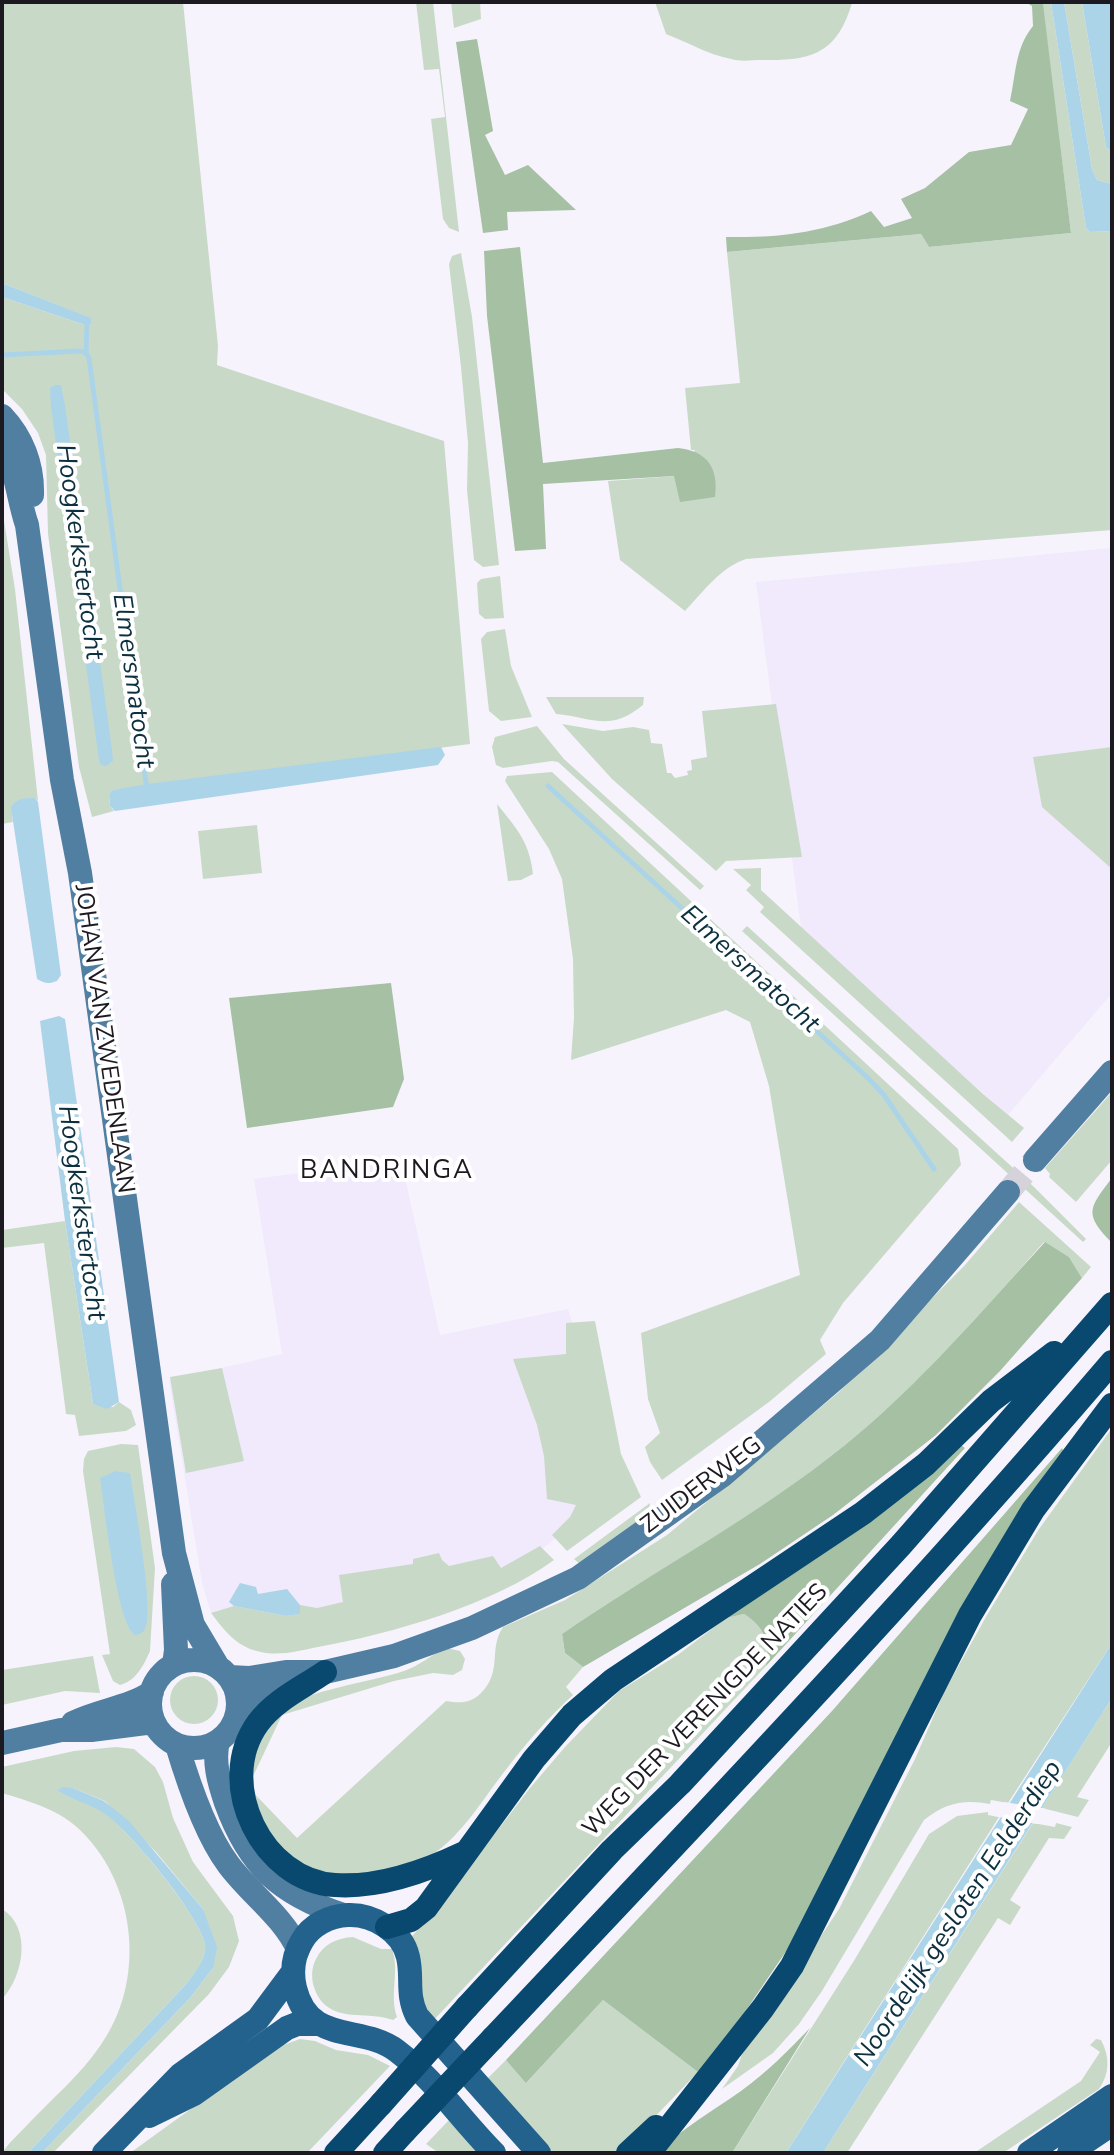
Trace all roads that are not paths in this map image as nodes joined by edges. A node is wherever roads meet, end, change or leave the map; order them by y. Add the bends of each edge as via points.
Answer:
1 (2, 416) edge
2 (2, 446) edge
3 (27, 525) junction
4 (1112, 1072) edge
5 (1035, 1160) tunnel mouth
6 (1008, 1192) tunnel mouth
7 (1106, 1311) edge
8 (1112, 1362) edge
9 (1112, 1405) edge
10 (174, 1553) junction
11 (174, 1665) junction
12 (224, 1672) junction
13 (325, 1672) junction
14 (152, 1692) junction
15 (238, 1710) junction
16 (155, 1724) junction
17 (61, 1730) junction
18 (218, 1741) junction
19 (2, 1743) edge
20 (177, 1745) junction
21 (469, 1850) junction
22 (343, 1915) junction
23 (387, 1927) junction
24 (295, 1960) junction
25 (318, 2024) junction
26 (1112, 2096) edge
27 (684, 2107) junction
28 (136, 2122) junction
29 (1112, 2124) edge
30 (104, 2153) edge
31 (336, 2153) edge
32 (385, 2153) edge
33 (493, 2153) edge
34 (539, 2153) edge
35 (628, 2153) edge
36 (649, 2153) edge
37 (1029, 2153) edge
38 (1069, 2153) edge

1 - 3 main road, JOHAN VAN ZWEDENLAAN via 19,438 31,470
2 - 3 main road, JOHAN VAN ZWEDENLAAN
3 - 10 main road, JOHAN VAN ZWEDENLAAN
4 - 5 main road
6 - 13 main road, ZUIDERWEG via 880,1340 723,1475 578,1578 444,1640
7 - 21 highway via 991,1401 926,1464 863,1513 593,1696 534,1759
7 - 31 highway, WEG DER VERENIGDE NATIES, bridge via 891,1556 612,1850
8 - 32 highway, bridge via 825,1686
9 - 27 highway via 1033,1510 970,1615 792,1966
10 - 11 main road, JOHAN VAN ZWEDENLAAN
10 - 12 main road, JOHAN VAN ZWEDENLAAN via 193,1625
11 - 12 main road via 199,1660
11 - 14 main road
12 - 13 main road, ZUIDERWEG via 249,1678
12 - 15 main road via 237,1693
13 - 15 main road, ZUIDERWEG via 251,1699
13 - 21 highway via 265,1714 243,1752 242,1795 266,1845 296,1873 336,1886 403,1877
14 - 16 main road
14 - 17 main road
15 - 18 main road via 232,1728
16 - 17 main road
16 - 20 main road
17 - 19 main road
18 - 20 main road via 195,1748
18 - 22 main road via 220,1784 253,1857 298,1898
20 - 24 main road via 226,1862 290,1933
21 - 23 highway via 423,1911
22 - 23 main road via 364,1916
22 - 24 main road via 326,1919 305,1935
23 - 34 main road via 409,1959 417,2016
24 - 25 main road via 297,1995
24 - 28 main road via 258,2019 180,2075
25 - 28 main road via 287,2028 194,2094
25 - 33 main road via 388,2045 404,2056
26 - 37 main road
27 - 35 highway
27 - 36 highway
28 - 30 main road
29 - 38 main road

